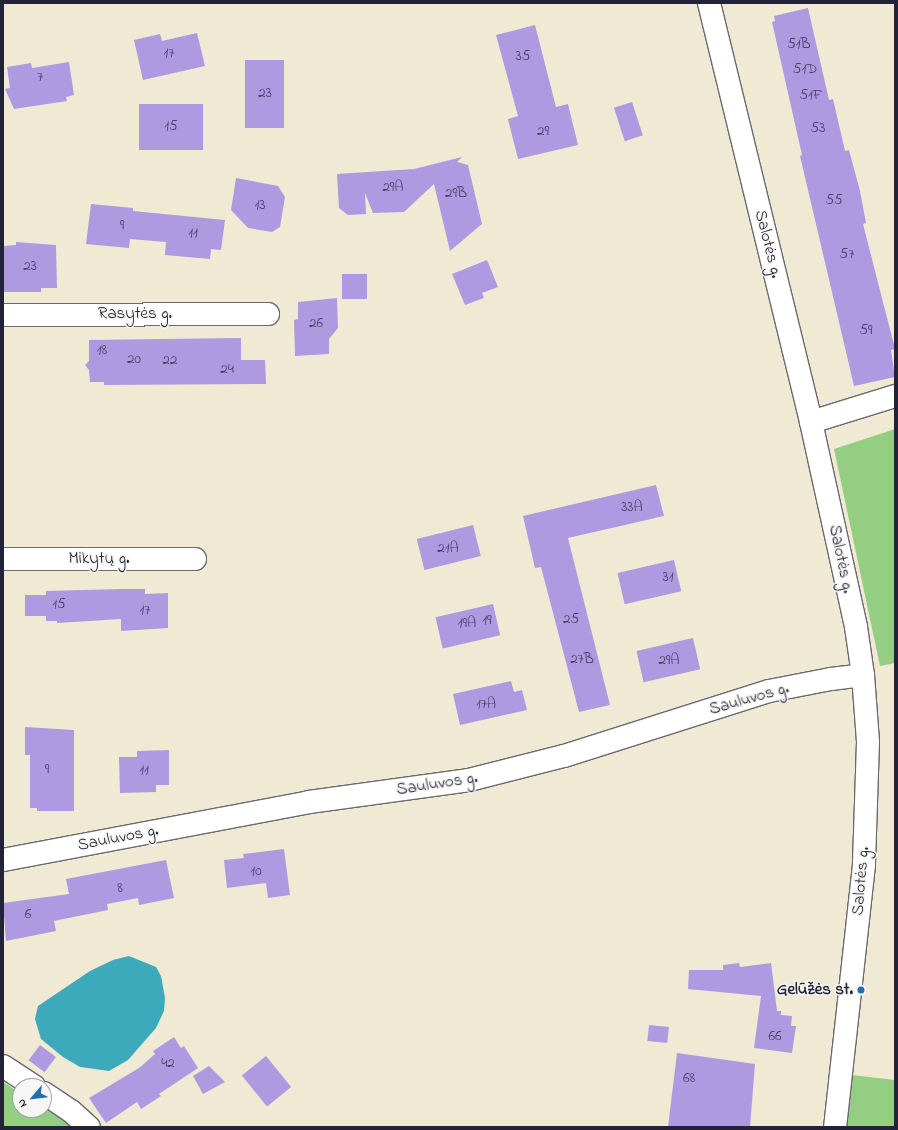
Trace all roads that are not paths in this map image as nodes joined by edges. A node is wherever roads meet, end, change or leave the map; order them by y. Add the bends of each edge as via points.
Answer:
1 (709, 3) edge
2 (268, 314) dead end
3 (3, 315) edge
4 (895, 396) edge
5 (811, 422) junction
6 (3, 558) edge
7 (195, 559) dead end
8 (864, 676) junction
9 (3, 860) edge
10 (3, 1066) edge
11 (22, 1078) edge
12 (52, 1098) edge
13 (89, 1127) edge
14 (835, 1127) edge

1 - 5 street, Salotės g.
2 - 3 street, Rasytės g.
4 - 5 street
5 - 8 street, Salotės g. via 856,627
6 - 7 street, Mikytų g.
8 - 9 street, Sauluvos g. via 831,679 769,692 564,756 469,780 309,802
8 - 14 street, Salotės g. via 868,742 864,865
10 - 11 street
12 - 13 street via 71,1110

